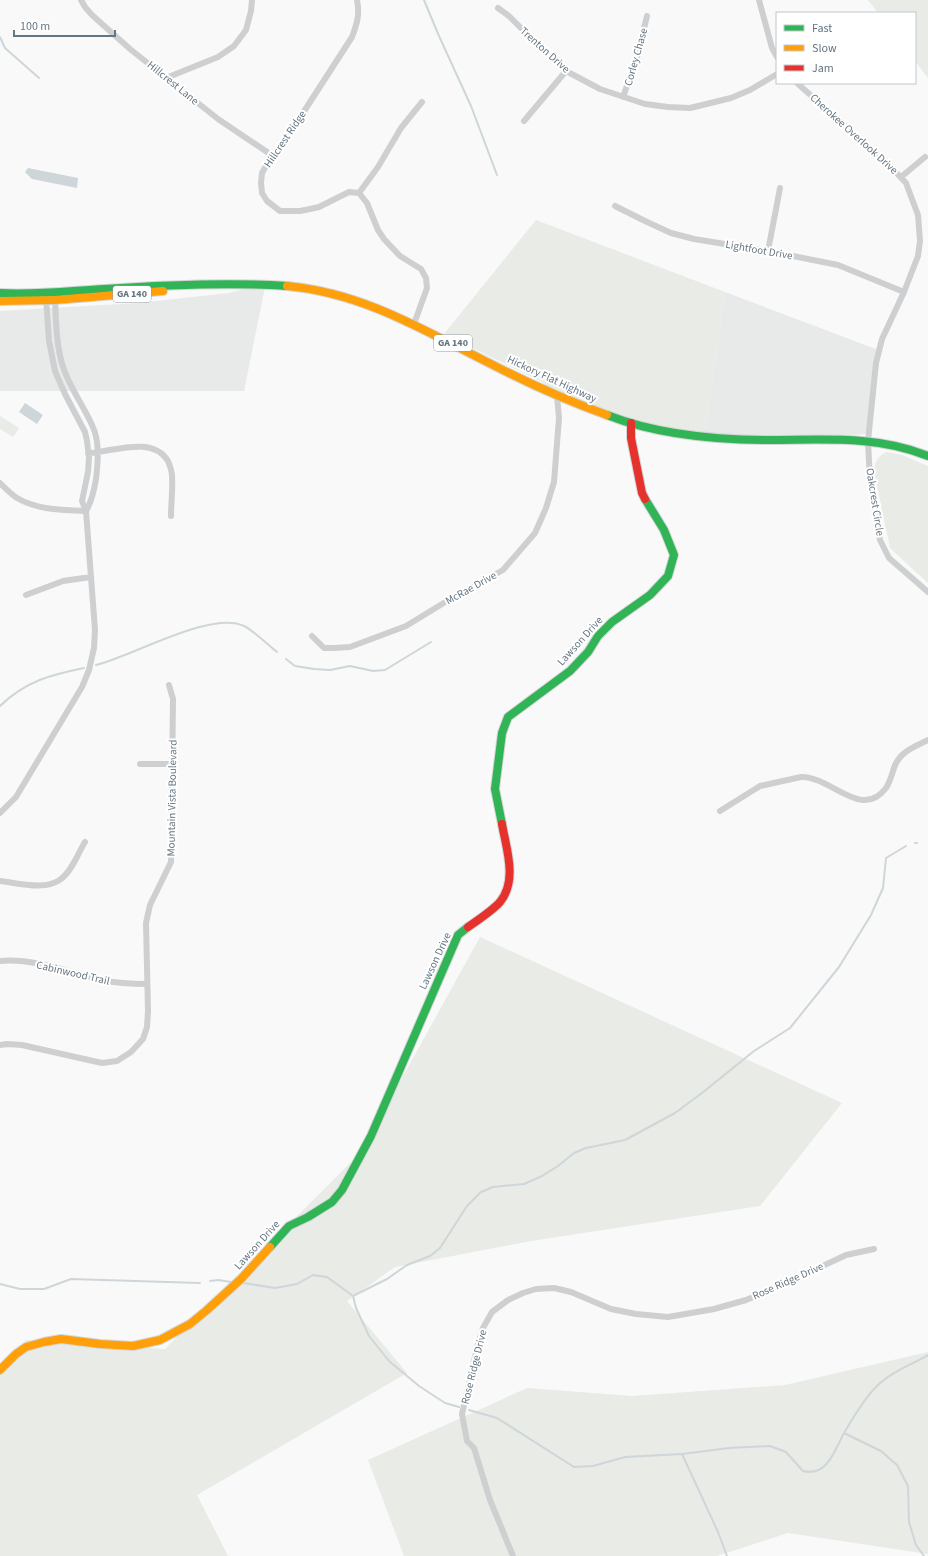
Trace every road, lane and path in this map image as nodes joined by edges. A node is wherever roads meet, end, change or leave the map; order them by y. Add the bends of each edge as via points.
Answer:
1 (81, 0) edge
2 (252, 0) edge
3 (357, 0) edge
4 (759, 0) edge
5 (498, 8) dead end
6 (647, 16) dead end
7 (776, 55) edge
8 (566, 70) junction
9 (776, 75) edge
10 (166, 78) junction
11 (798, 84) edge
12 (624, 97) junction
13 (422, 102) dead end
14 (524, 121) dead end
15 (273, 156) junction
16 (925, 157) dead end
17 (901, 177) junction
18 (780, 188) dead end
19 (359, 193) junction
20 (616, 206) dead end
21 (768, 252) junction
22 (904, 292) junction
23 (0, 293) edge
24 (46, 296) junction
25 (55, 296) junction
26 (0, 301) edge
27 (414, 324) junction
28 (557, 396) junction
29 (631, 423) junction
30 (868, 441) junction
31 (98, 452) junction
32 (88, 453) junction
33 (928, 456) edge
34 (0, 483) edge
35 (86, 511) junction
36 (171, 516) dead end
37 (92, 577) junction
38 (928, 592) edge
39 (26, 595) dead end
40 (312, 636) dead end
41 (169, 685) dead end
42 (928, 740) edge
43 (140, 764) dead end
44 (172, 764) junction
45 (720, 811) dead end
46 (0, 813) edge
47 (84, 842) dead end
48 (0, 881) edge
49 (0, 961) edge
50 (147, 984) junction
51 (0, 1045) edge
52 (874, 1249) dead end
53 (0, 1370) edge
54 (513, 1556) edge

1 - 10 street, Hillcrest Lane via 104,27
2 - 10 street via 246,30 234,46 218,57
3 - 15 street, Hillcrest Ridge via 358,22 352,37
4 - 7 street
5 - 8 street, Trenton Drive
6 - 12 street, Corley Chase
8 - 12 street, Trenton Drive via 600,89
8 - 14 street
9 - 12 street, Trenton Drive via 731,98 690,108 645,104
10 - 15 street, Hillcrest Lane via 218,119
11 - 17 street, Cherokee Overlook Drive
13 - 19 street via 401,128
15 - 19 street, Hillcrest Ridge via 262,173 262,193 267,202 280,211 310,209 350,192
16 - 17 street
17 - 22 street, Cherokee Overlook Drive via 906,183 916,210 920,241 918,256
18 - 21 street
19 - 27 street via 367,203 384,239 400,256 421,269 426,278 427,288
20 - 21 street, Lightfoot Drive via 671,233
21 - 22 street, Lightfoot Drive via 838,265
22 - 30 street, Cherokee Overlook Drive via 882,339 876,363
23 - 24 street, Hickory Flat Highway / GA 140
24 - 25 street, Hickory Flat Highway / GA 140
24 - 26 street, Hickory Flat Highway / GA 140
24 - 32 street via 49,341 55,372 85,432
25 - 27 street, Hickory Flat Highway / GA 140 via 151,286 258,284 328,292 367,302
25 - 31 street via 61,357 67,378 93,426
27 - 28 street, Hickory Flat Highway / GA 140
28 - 29 street, Hickory Flat Highway / GA 140
28 - 40 street, McRae Drive via 559,418 554,482 546,508 535,533 503,570 406,626 350,646 324,648
29 - 30 street, Hickory Flat Highway / GA 140 via 689,436
29 - 53 street, Lawson Drive via 631,438 642,493 664,530 674,555 671,569 668,576 650,595 612,622 598,636 588,652 570,671 508,717 502,733 495,789 510,869 509,886 500,902 458,935 371,1136 342,1190 332,1202 308,1218 289,1226 241,1279 190,1324 173,1334 160,1340 133,1346 61,1339 44,1342 26,1347
30 - 33 street, Hickory Flat Highway / GA 140 via 896,444
30 - 38 street, Oakcrest Circle via 870,482 880,540 889,558
31 - 32 street
31 - 35 street via 92,502
31 - 36 street via 139,446 159,451 165,457 172,474
32 - 35 street via 88,472 82,501
34 - 35 street via 16,497 40,507
35 - 37 street
37 - 39 street via 63,581
37 - 46 street via 95,630 89,670 82,687 16,797
41 - 44 street, Mountain Vista Boulevard via 173,699
42 - 45 street via 899,756 887,786 870,800 854,799 827,784 801,777 760,786
43 - 44 street
44 - 50 street, Mountain Vista Boulevard via 171,862 150,905 146,923
47 - 48 street via 61,879 42,886
49 - 50 street, Cabinwood Trail via 30,963 123,984
50 - 51 street, Mountain Vista Boulevard via 147,1027 143,1040 117,1061 102,1064 22,1045
52 - 54 street, Rose Ridge Drive via 846,1256 746,1300 668,1317 612,1310 571,1292 554,1288 523,1293 492,1312 478,1344 462,1414 467,1441 474,1448 490,1500

